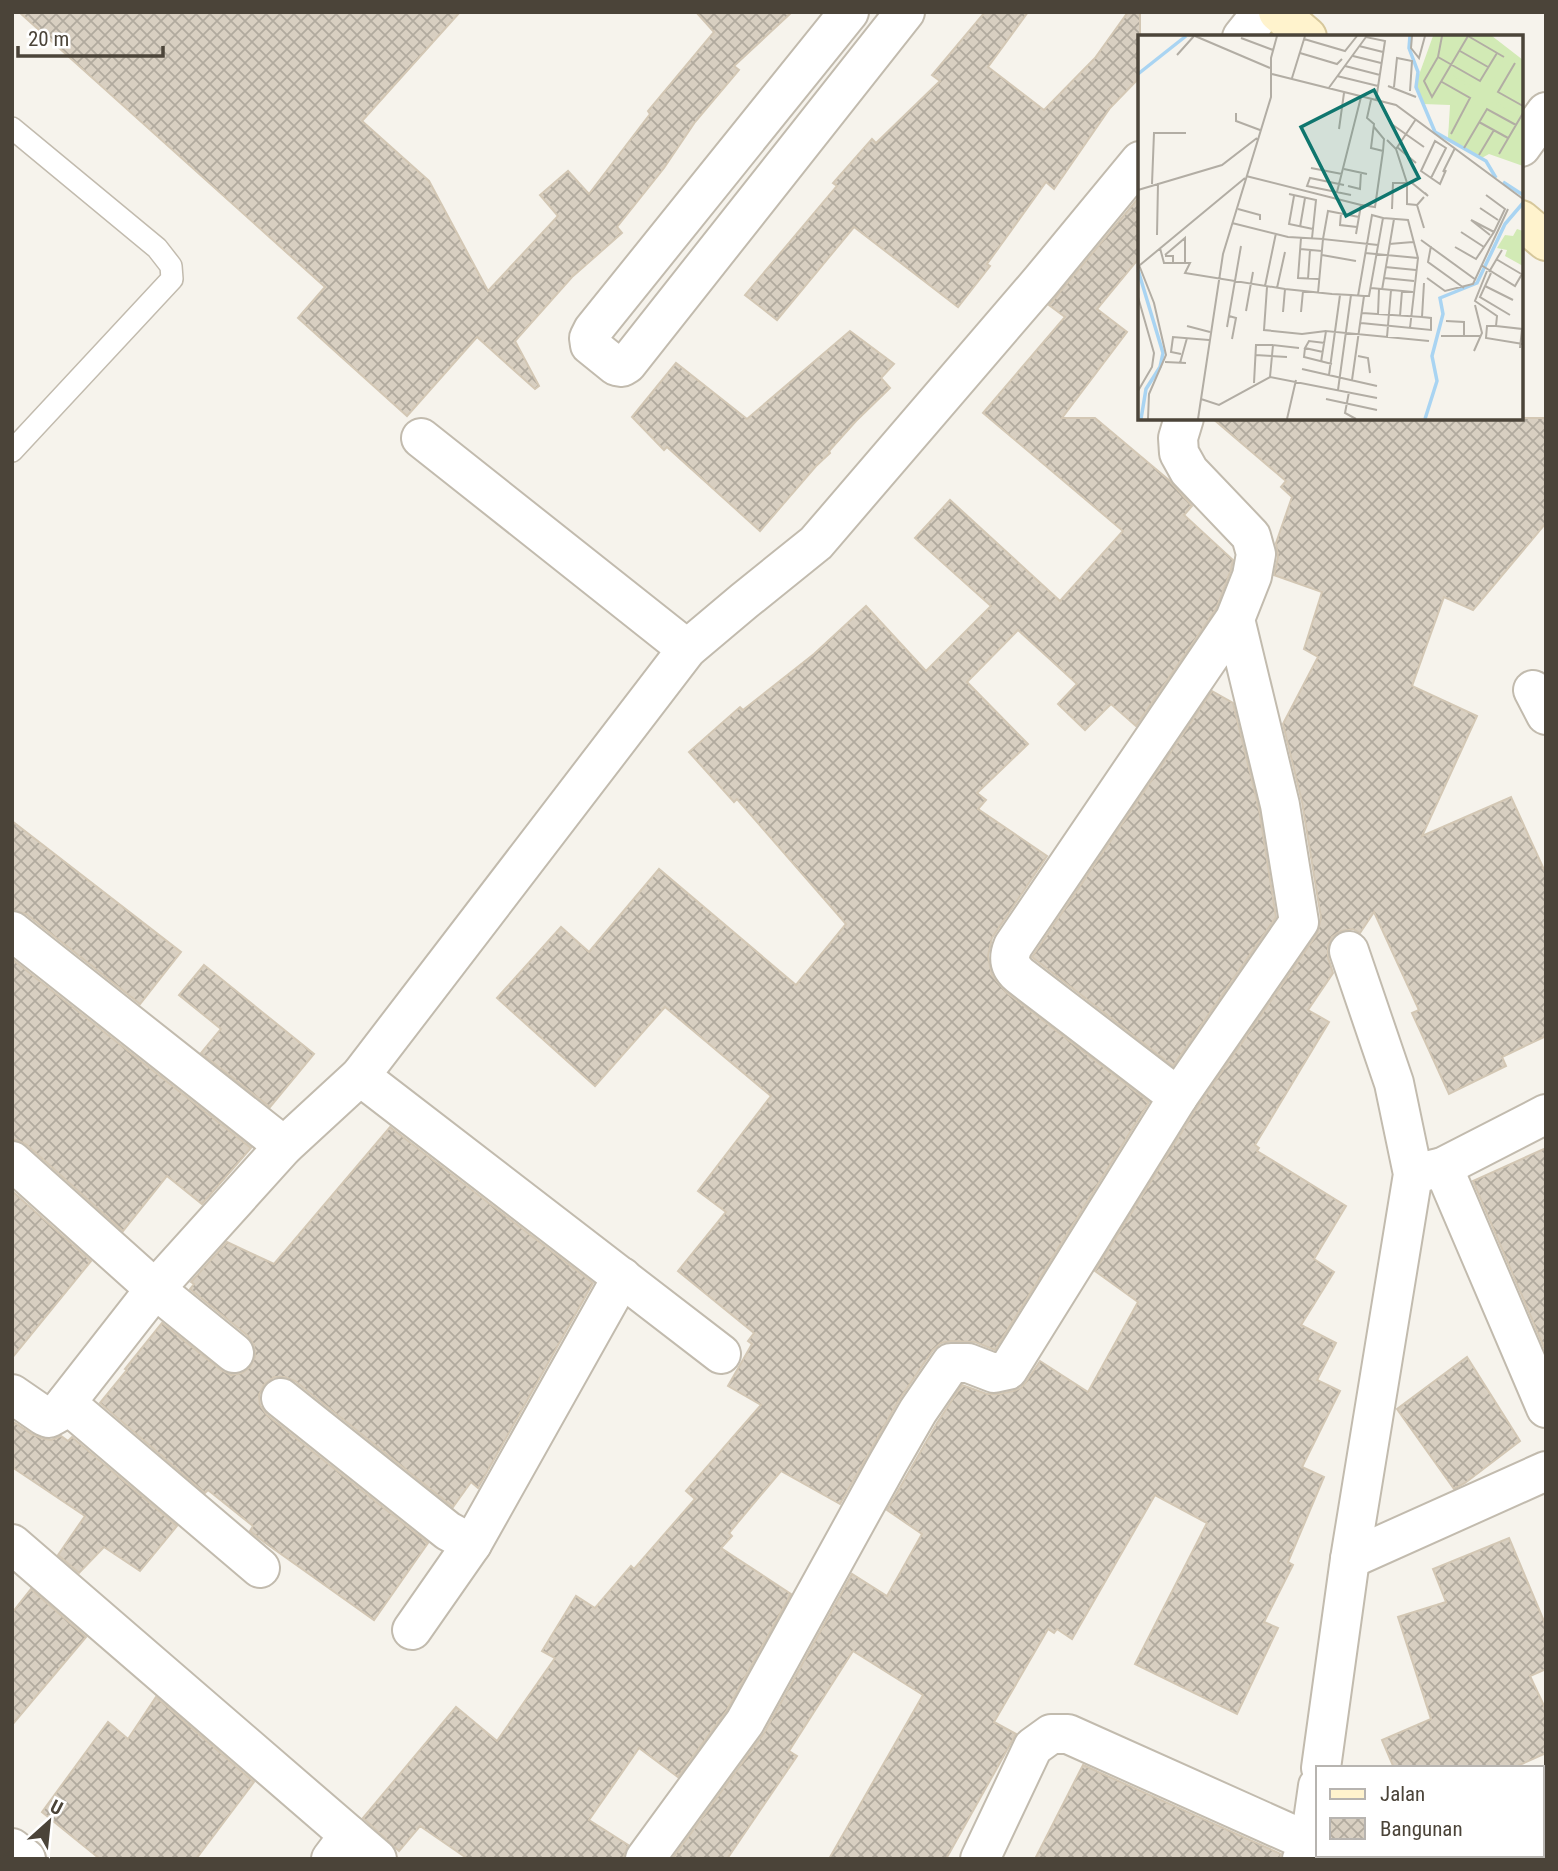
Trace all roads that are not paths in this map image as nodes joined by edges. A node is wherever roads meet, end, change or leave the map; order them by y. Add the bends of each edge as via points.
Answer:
1 (849, 12) edge
2 (905, 12) edge
3 (1262, 12) edge
4 (1278, 12) edge
5 (1244, 35) edge
6 (1305, 35) edge
7 (1546, 112) edge
8 (12, 128) edge
9 (1523, 144) edge
10 (1138, 164) edge
11 (1523, 222) edge
12 (1546, 241) edge
13 (1183, 420) edge
14 (421, 438) dead end
15 (12, 451) edge
16 (1235, 618) junction
17 (687, 649) junction
18 (12, 931) edge
19 (1349, 951) dead end
20 (360, 1076) junction
21 (1178, 1097) junction
22 (1546, 1114) edge
23 (284, 1146) junction
24 (12, 1161) edge
25 (1428, 1171) junction
26 (622, 1277) junction
27 (155, 1289) junction
28 (234, 1353) dead end
29 (721, 1354) dead end
30 (12, 1394) edge
31 (281, 1398) dead end
32 (66, 1403) junction
33 (1546, 1408) edge
34 (1546, 1471) edge
35 (12, 1544) edge
36 (472, 1544) junction
37 (1350, 1559) junction
38 (260, 1568) dead end
39 (412, 1630) dead end
40 (1321, 1766) edge
41 (12, 1848) edge
42 (1316, 1850) edge
43 (352, 1851) edge
44 (26, 1859) edge
45 (645, 1859) edge
46 (981, 1859) edge

1 - 2 street via 593,330 590,345 616,366 627,364
3 - 5 street
4 - 6 street
7 - 9 street
8 - 15 lane via 157,248 171,266 172,279
10 - 17 street via 816,543
11 - 12 street
13 - 16 street via 1179,453 1189,471 1251,536 1256,554
14 - 17 street
16 - 21 street via 1280,805 1299,922
16 - 21 street via 1013,946 1009,960 1019,975
17 - 20 street
18 - 23 street
19 - 25 street
20 - 23 street
20 - 26 street
21 - 45 street via 1007,1370 993,1373 968,1363 951,1363 894,1453 746,1722
22 - 25 street
23 - 27 street
24 - 27 street
25 - 33 street
25 - 37 street
26 - 29 street
26 - 36 street
27 - 28 street
27 - 32 street
30 - 32 street via 49,1418
31 - 36 street via 448,1531
32 - 38 street
34 - 37 street
35 - 43 street
36 - 39 street
37 - 40 street
41 - 44 street
42 - 46 street via 1069,1734 1051,1734 1033,1747

